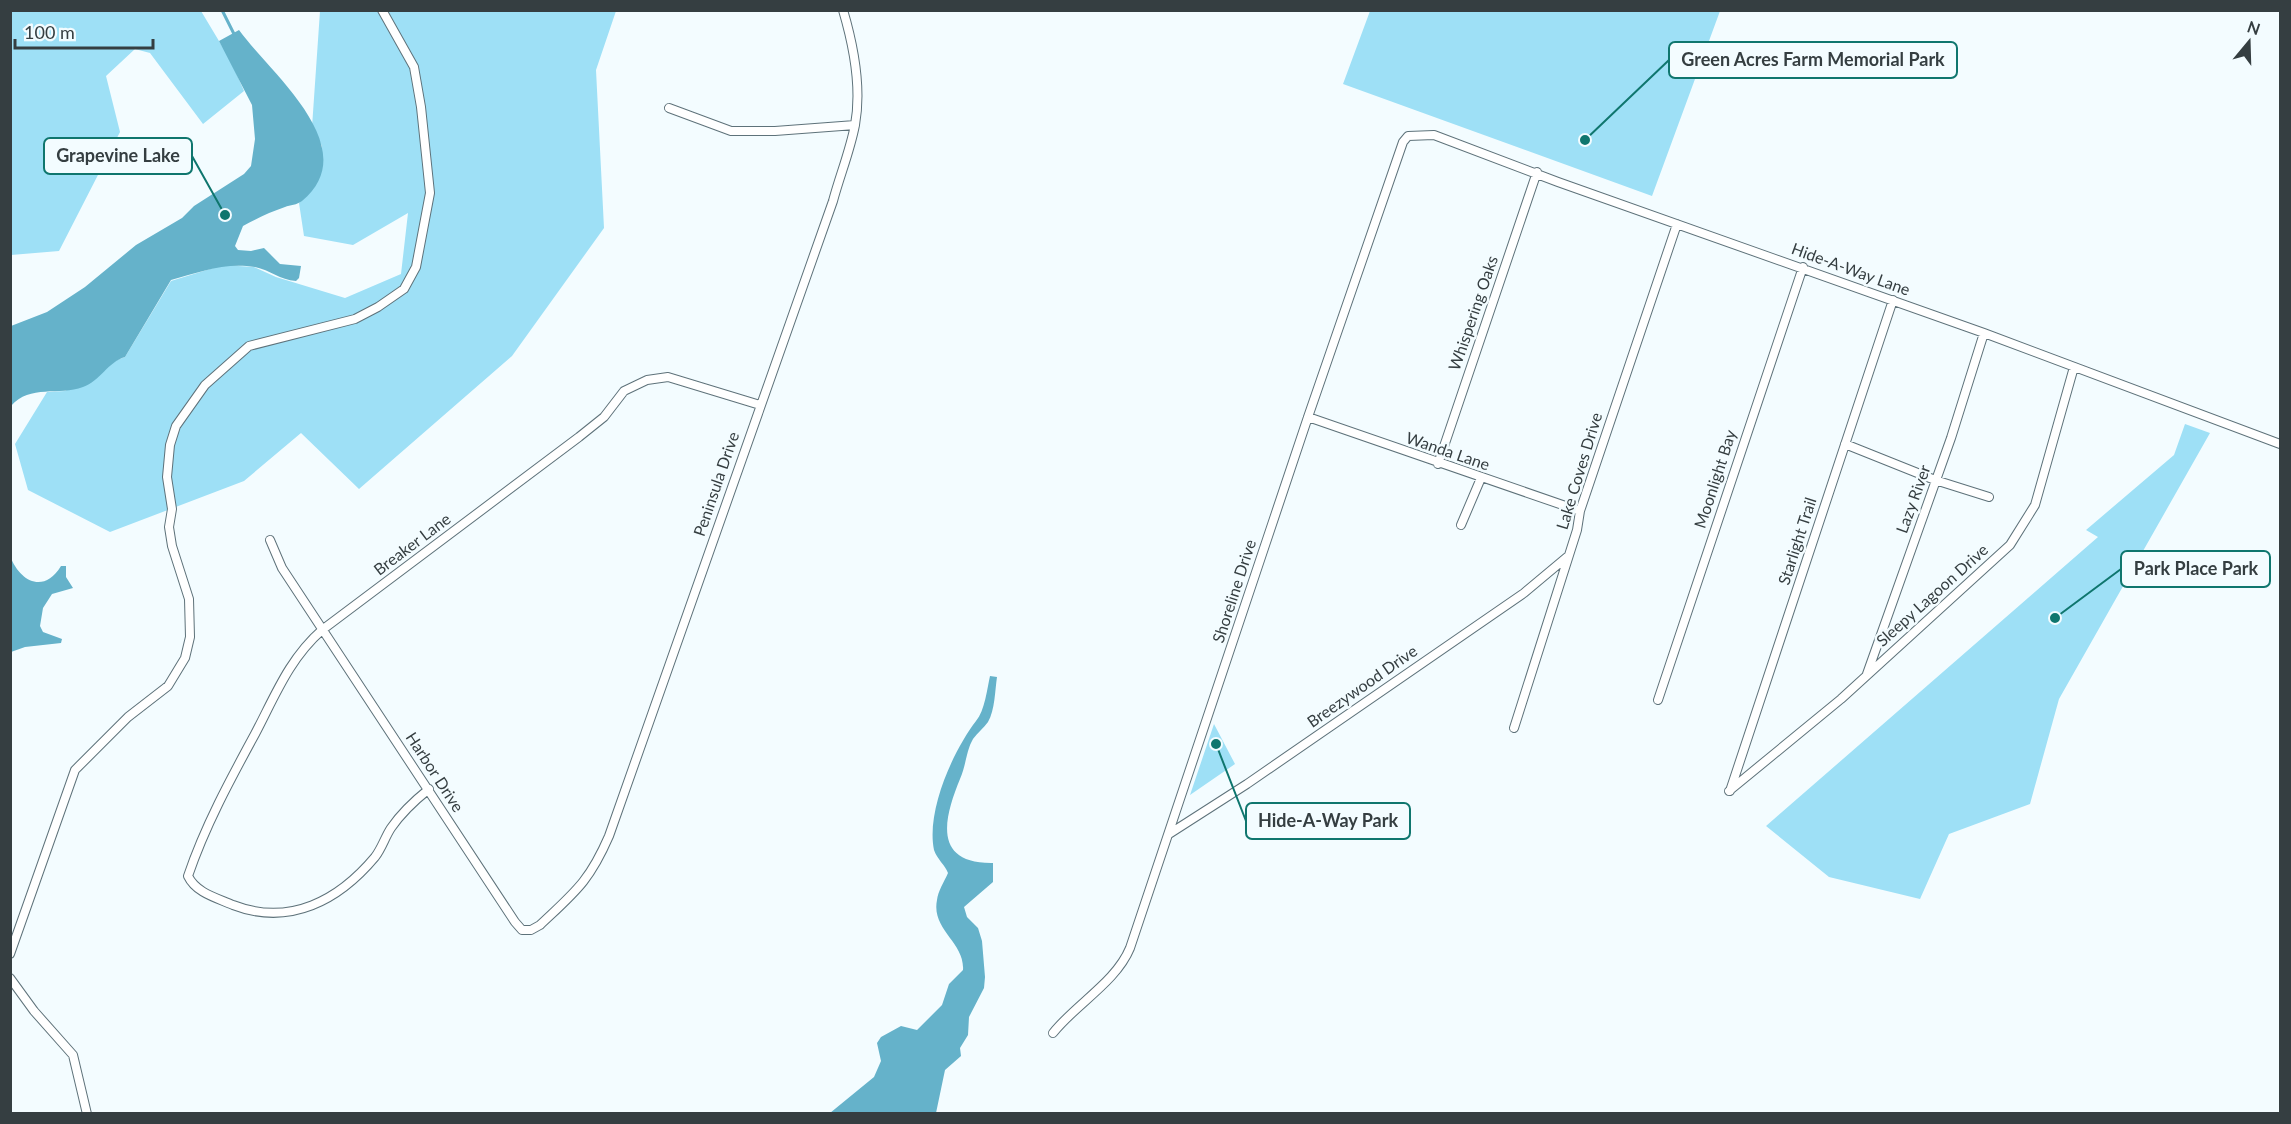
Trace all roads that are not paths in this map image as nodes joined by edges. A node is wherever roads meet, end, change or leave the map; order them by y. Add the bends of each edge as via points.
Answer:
1 (382, 10) edge
2 (843, 10) edge
3 (669, 108) dead end
4 (855, 124) junction
5 (1408, 136) joint
6 (1537, 172) junction
7 (1677, 224) junction
8 (1803, 267) junction
9 (1893, 300) junction
10 (1984, 333) junction
11 (2074, 367) junction
12 (760, 405) junction
13 (1308, 417) junction
14 (1845, 444) junction
15 (2280, 444) edge
16 (1438, 464) junction
17 (1481, 478) junction
18 (1935, 480) junction
19 (1989, 497) dead end
20 (1580, 511) junction
21 (1461, 525) dead end
22 (270, 540) dead end
23 (1568, 557) junction
24 (322, 630) junction
25 (1867, 674) junction
26 (1658, 700) dead end
27 (1514, 728) dead end
28 (429, 789) junction
29 (1729, 791) joint
30 (1168, 834) junction
31 (522, 930) joint
32 (10, 954) edge
33 (10, 978) edge
34 (1053, 1033) dead end
35 (87, 1113) edge

1 - 32 street via 414,68 420,98 430,193 416,267 404,289 355,319 249,346 205,386 176,426 167,477 172,546 189,599 190,637 185,658 168,686 128,717 75,770
2 - 4 street, Peninsula Drive via 856,63
3 - 4 street via 731,131
4 - 12 street, Peninsula Drive via 833,201
5 - 6 street, Hide-A-Way Lane via 1431,134
5 - 13 street, Shoreline Drive
6 - 7 street, Hide-A-Way Lane
6 - 16 street, Whispering Oaks
7 - 8 street, Hide-A-Way Lane
7 - 20 street, Lake Coves Drive
8 - 9 street, Hide-A-Way Lane
8 - 26 street, Moonlight Bay
9 - 10 street, Hide-A-Way Lane
9 - 14 street, Starlight Trail
10 - 11 street, Hide-A-Way Lane
10 - 18 street, Lazy River
11 - 15 street, Hide-A-Way Lane
11 - 25 street, Sleepy Lagoon Drive via 2035,505 2010,545
12 - 24 street, Breaker Lane via 668,377 636,384 624,391 604,417 579,437
12 - 31 street, Peninsula Drive via 595,869 540,925
13 - 16 street, Wanda Lane
13 - 30 street, Shoreline Drive
14 - 18 street
14 - 29 street, Starlight Trail
16 - 17 street, Wanda Lane
17 - 20 street, Wanda Lane
17 - 21 street
18 - 19 street
18 - 25 street, Lazy River
20 - 23 street, Lake Coves Drive
22 - 24 street, Harbor Drive via 282,568
23 - 27 street, Lake Coves Drive
23 - 30 street, Breezywood Drive via 1524,593
24 - 28 street, Harbor Drive
24 - 28 street, Breaker Lane via 293,659 222,796 188,876 192,885 249,909 288,912 327,901 377,855 407,806
25 - 29 street, Sleepy Lagoon Drive
28 - 31 street, Harbor Drive
30 - 34 street, Shoreline Drive via 1125,960
33 - 35 street via 73,1055

